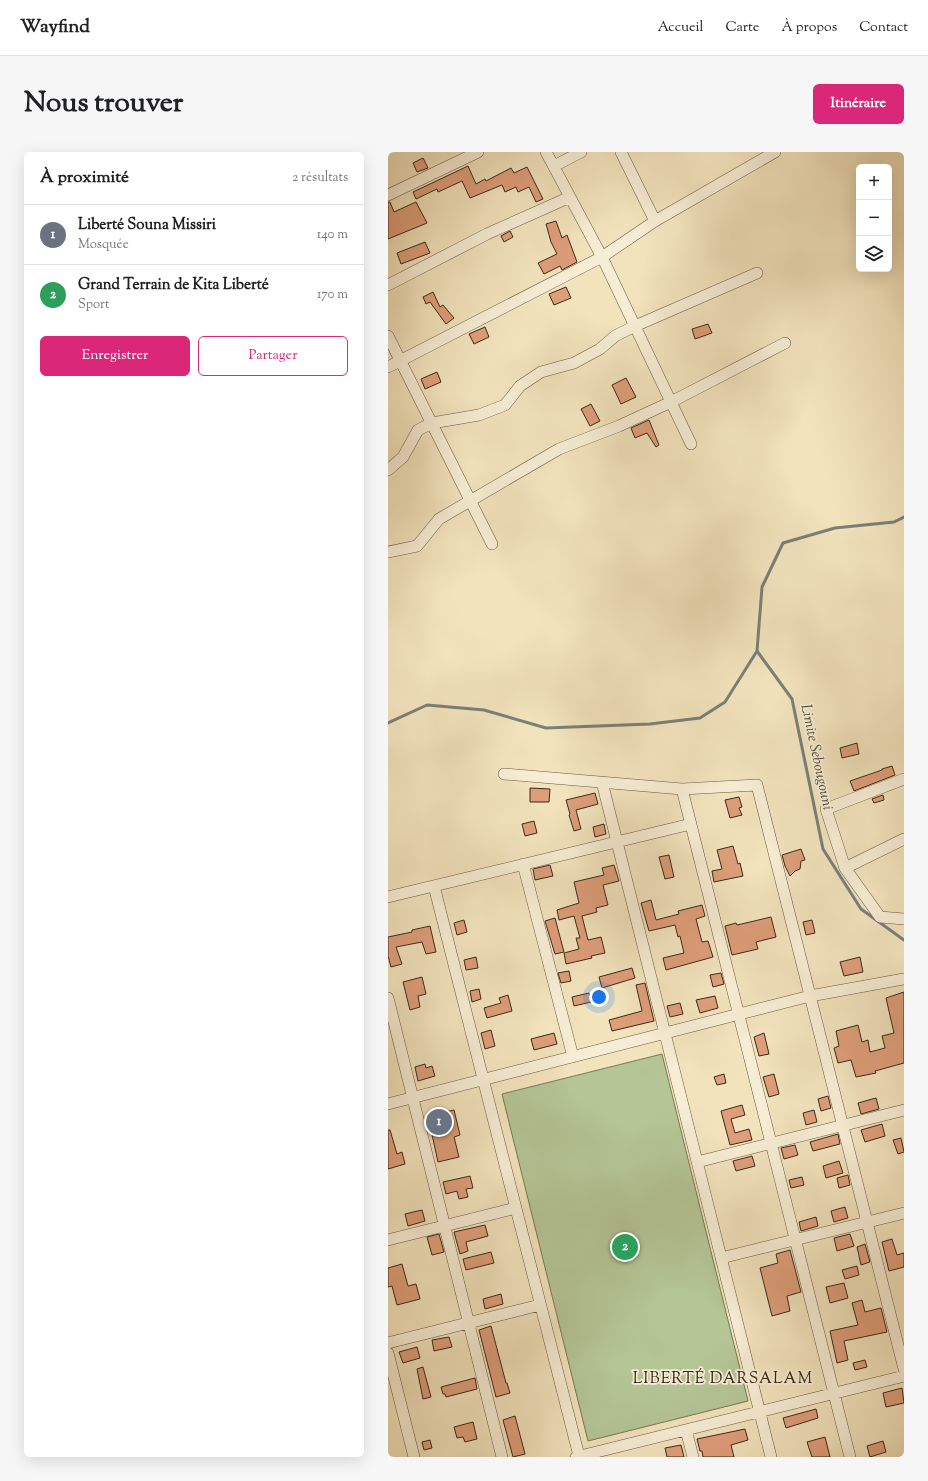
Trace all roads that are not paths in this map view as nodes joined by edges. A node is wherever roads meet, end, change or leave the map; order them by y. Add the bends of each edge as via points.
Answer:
1 (478, 152) edge
2 (546, 152) edge
3 (581, 152) edge
4 (621, 152) edge
5 (775, 152) edge
6 (554, 166) junction
7 (388, 195) edge
8 (570, 197) junction
9 (655, 222) junction
10 (602, 257) junction
11 (757, 273) dead end
12 (388, 285) edge
13 (635, 326) junction
14 (388, 336) edge
15 (785, 342) dead end
16 (401, 360) junction
17 (388, 367) edge
18 (671, 402) junction
19 (432, 423) junction
20 (691, 444) dead end
21 (388, 470) edge
22 (471, 501) junction
23 (492, 544) dead end
24 (388, 552) edge
25 (504, 774) dead end
26 (904, 779) edge
27 (602, 782) junction
28 (682, 789) junction
29 (691, 824) junction
30 (904, 839) edge
31 (617, 842) junction
32 (524, 864) junction
33 (845, 868) junction
34 (434, 886) junction
35 (388, 897) edge
36 (904, 919) edge
37 (904, 979) edge
38 (810, 996) junction
39 (388, 998) edge
40 (739, 1015) junction
41 (665, 1034) junction
42 (573, 1057) junction
43 (483, 1080) junction
44 (413, 1098) junction
45 (388, 1104) edge
46 (904, 1110) edge
47 (843, 1125) junction
48 (771, 1143) junction
49 (697, 1162) junction
50 (516, 1208) junction
51 (904, 1212) edge
52 (867, 1222) junction
53 (445, 1226) junction
54 (388, 1240) edge
55 (795, 1240) junction
56 (721, 1258) junction
57 (540, 1305) junction
58 (469, 1322) junction
59 (388, 1343) edge
60 (388, 1353) edge
61 (904, 1369) edge
62 (904, 1376) edge
63 (834, 1393) junction
64 (760, 1412) junction
65 (686, 1430) junction
66 (414, 1457) edge
67 (502, 1457) edge
68 (577, 1457) edge
69 (693, 1457) edge
70 (771, 1457) edge
71 (850, 1457) edge

1 - 7 street
2 - 6 street
3 - 6 street
4 - 9 street
5 - 9 street
6 - 8 street
8 - 10 street
8 - 12 street via 487,234
9 - 10 street
10 - 13 street
10 - 16 street
11 - 13 street
13 - 18 street
13 - 19 street via 574,363 541,372 520,386 505,404 480,415
14 - 16 street
15 - 18 street
16 - 17 street
16 - 19 street
18 - 20 street
18 - 22 street via 619,426 558,449
19 - 21 street via 418,430 403,457
19 - 22 street
22 - 23 street
22 - 24 street via 439,519 417,546
25 - 27 street
26 - 33 street via 826,809
27 - 28 street
27 - 31 street
28 - 29 street
28 - 38 street via 757,785
29 - 31 street
29 - 40 street
30 - 33 street
31 - 32 street
31 - 41 street
32 - 34 street
32 - 42 street
33 - 36 street via 880,918
34 - 35 street
34 - 43 street
37 - 38 street
38 - 40 street
38 - 47 street
39 - 44 street
40 - 41 street
40 - 48 street
41 - 42 street
41 - 49 street
42 - 43 street
43 - 44 street
43 - 50 street
44 - 45 street
44 - 53 street
46 - 47 street
47 - 48 street
47 - 52 street
48 - 49 street
48 - 55 street
49 - 56 street
50 - 53 street
50 - 57 street
51 - 52 street
52 - 55 street
52 - 61 street
53 - 54 street
53 - 58 street
55 - 56 street
55 - 63 street
56 - 64 street
57 - 58 street
57 - 68 street
58 - 59 street
58 - 67 street
60 - 66 street
62 - 63 street
63 - 64 street
63 - 71 street
64 - 65 street
64 - 70 street
65 - 68 street
65 - 69 street

